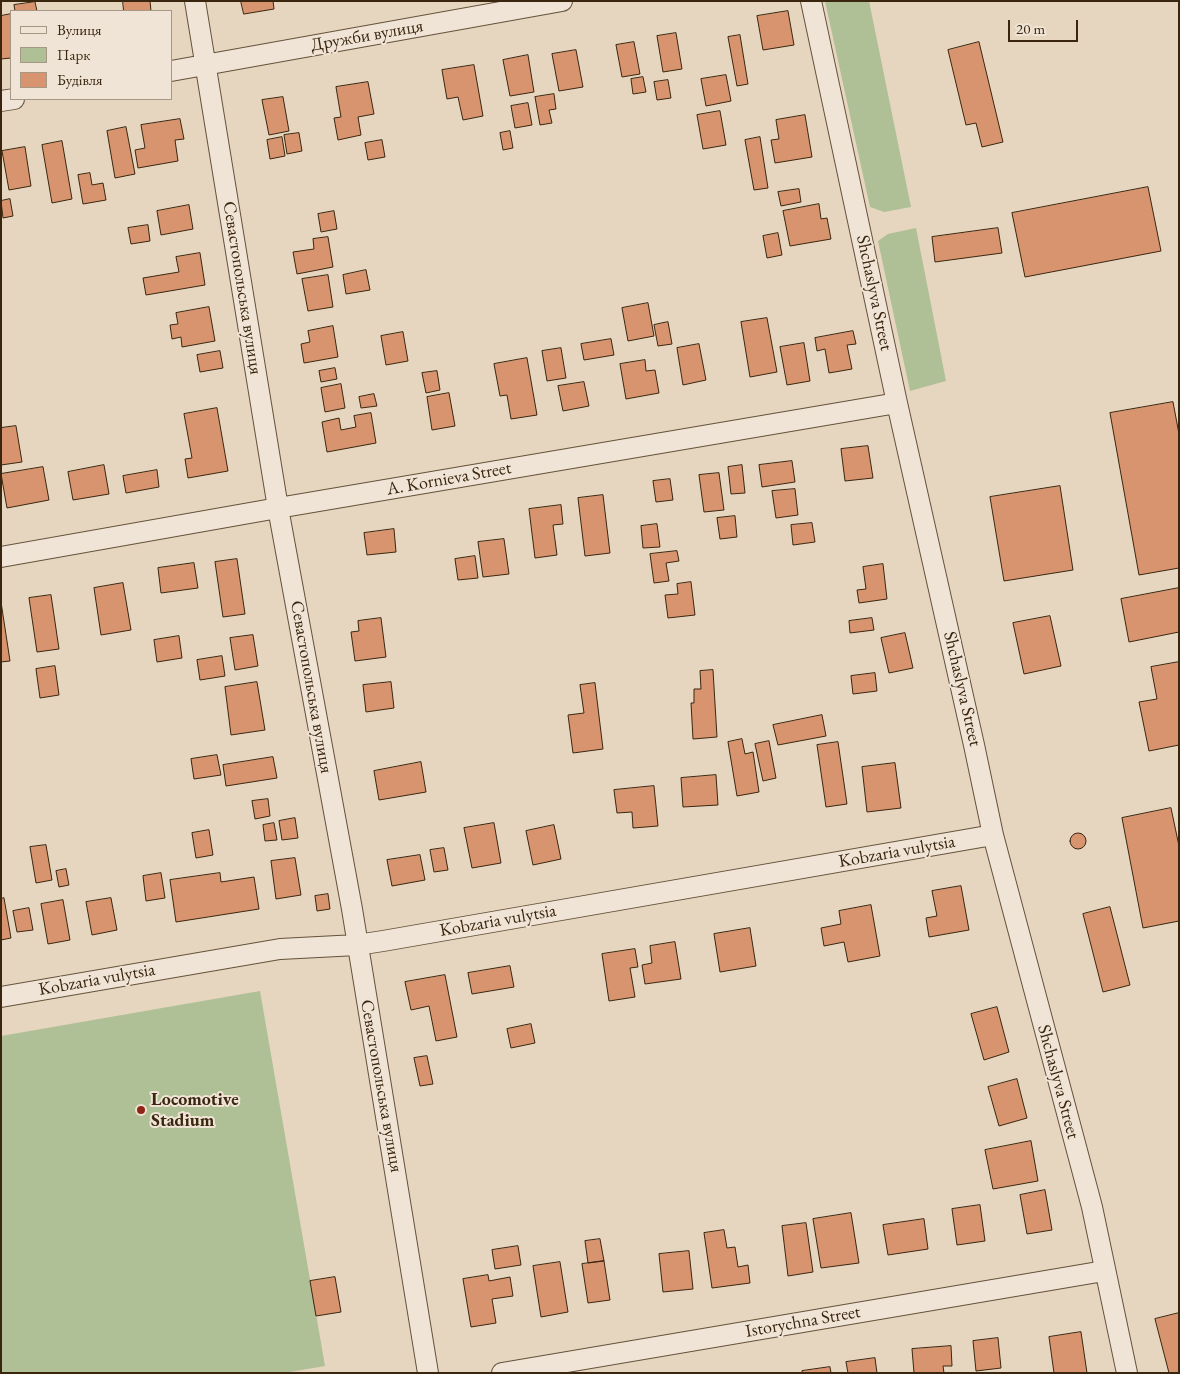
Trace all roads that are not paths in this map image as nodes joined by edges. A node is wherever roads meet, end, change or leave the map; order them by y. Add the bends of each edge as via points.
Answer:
1 (195, 1) edge
2 (562, 1) edge
3 (811, 1) edge
4 (206, 65) junction
5 (172, 71) edge
6 (897, 404) junction
7 (278, 508) junction
8 (1, 557) edge
9 (993, 835) junction
10 (357, 945) junction
11 (1, 997) edge
12 (1104, 1271) junction
13 (428, 1373) edge
14 (502, 1373) edge
15 (1126, 1373) edge

1 - 4 street, Севастопольська вулиця
2 - 4 street, Дружби вулиця
3 - 6 street, Shchaslyva Street
4 - 5 street, Дружби вулиця
4 - 7 street, Севастопольська вулиця
6 - 7 street, A. Kornieva Street
6 - 9 street, Shchaslyva Street
7 - 8 street, A. Kornieva Street
7 - 10 street, Севастопольська вулиця
9 - 10 street, Kobzaria vulytsia
9 - 12 street, Shchaslyva Street via 1092,1207
10 - 11 street, Kobzaria vulytsia via 280,948
10 - 13 street, Севастопольська вулиця
12 - 14 street, Istorychna Street
12 - 15 street, Shchaslyva Street

